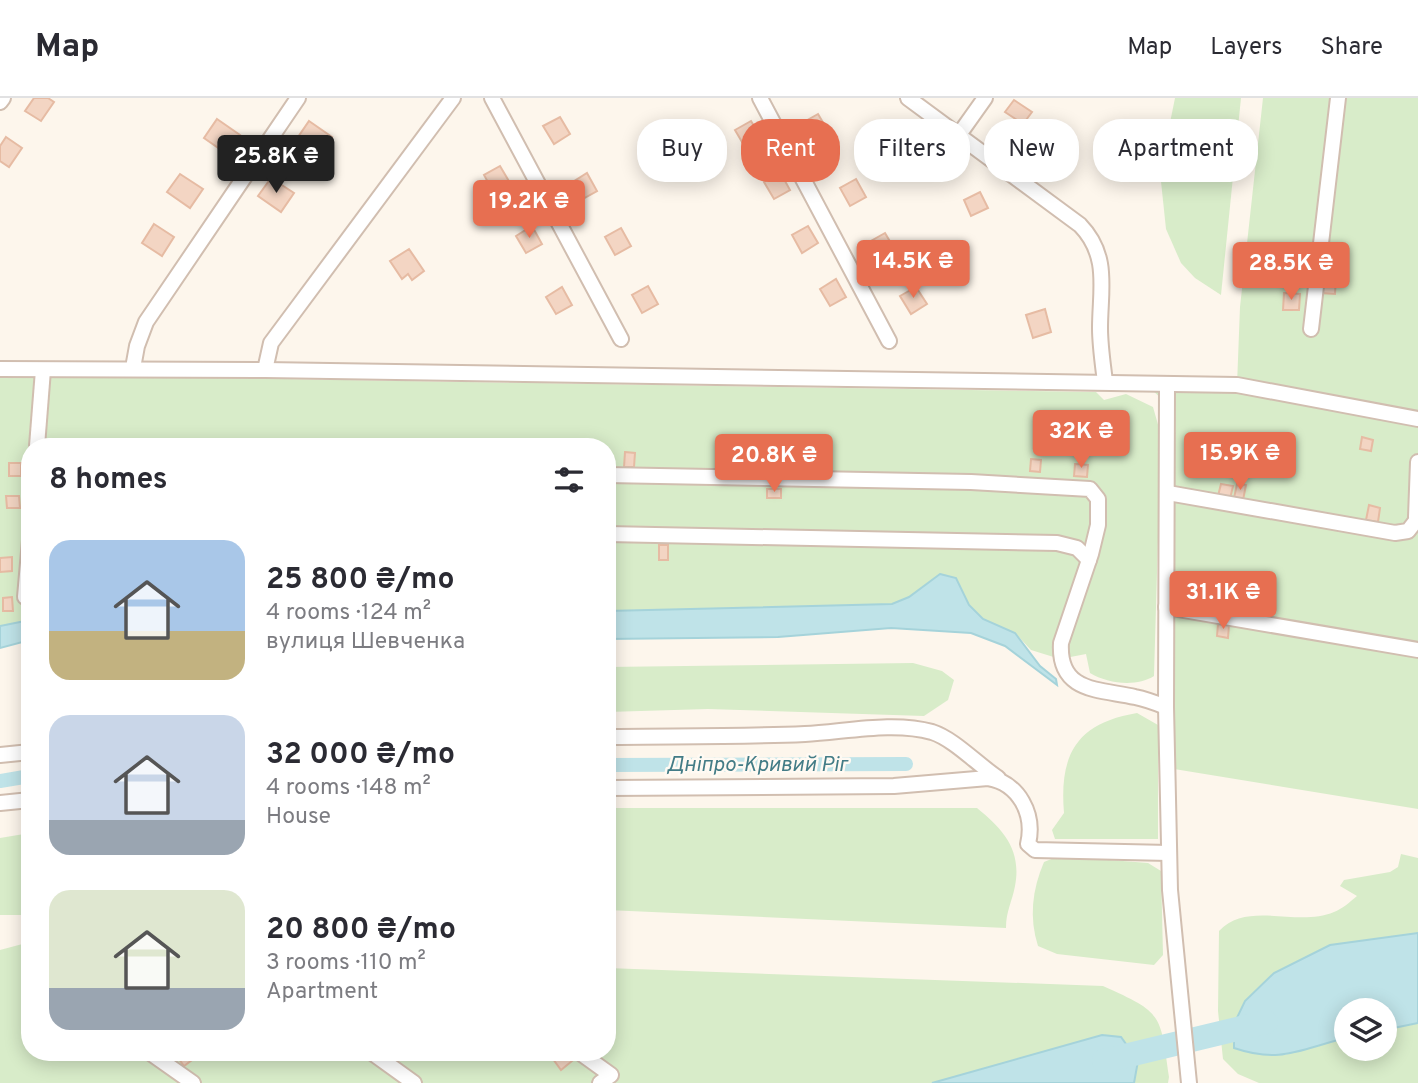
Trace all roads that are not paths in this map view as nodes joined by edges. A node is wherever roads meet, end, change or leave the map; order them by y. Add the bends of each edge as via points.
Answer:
1 (298, 98) edge
2 (453, 98) edge
3 (492, 98) edge
4 (760, 98) edge
5 (908, 98) edge
6 (985, 98) edge
7 (1338, 98) edge
8 (936, 119) edge
9 (970, 119) edge
10 (970, 145) edge
11 (1311, 329) dead end
12 (621, 339) dead end
13 (889, 341) dead end
14 (133, 368) junction
15 (0, 369) edge
16 (43, 370) junction
17 (265, 370) junction
18 (1105, 382) junction
19 (1167, 386) junction
20 (1418, 419) edge
21 (38, 438) edge
22 (1418, 462) edge
23 (616, 475) edge
24 (1168, 493) junction
25 (1417, 517) edge
26 (616, 534) edge
27 (1089, 560) junction
28 (1166, 607) junction
29 (1418, 650) edge
30 (1167, 707) junction
31 (616, 737) edge
32 (21, 753) edge
33 (0, 755) edge
34 (1002, 780) junction
35 (616, 788) edge
36 (21, 801) edge
37 (0, 803) edge
38 (1169, 853) junction
39 (162, 1061) edge
40 (383, 1061) edge
41 (592, 1061) edge
42 (193, 1083) edge
43 (414, 1083) edge
44 (600, 1083) edge
45 (1189, 1083) edge

1 - 14 street via 146,322
2 - 17 street via 271,343
3 - 12 street
4 - 13 street
5 - 8 street
6 - 9 street
7 - 11 street
10 - 18 street via 1080,225 1094,242 1103,272 1100,328
14 - 16 street
14 - 17 street
15 - 16 street
16 - 21 street
17 - 18 street
18 - 19 street
19 - 20 street via 1237,385
19 - 24 street
22 - 25 street
23 - 27 street via 1084,487 1098,499 1100,508
24 - 25 street via 1395,533 1408,530
24 - 28 street
26 - 27 street via 1057,542 1077,548
27 - 30 street via 1061,643 1060,659 1086,689
28 - 29 street
28 - 30 street
30 - 38 street
31 - 34 street via 913,727 950,741
32 - 33 street
34 - 35 street via 894,786
34 - 38 street via 1029,810 1028,844 1035,850
36 - 37 street
38 - 45 street
39 - 42 street
40 - 43 street
41 - 44 street via 611,1075

